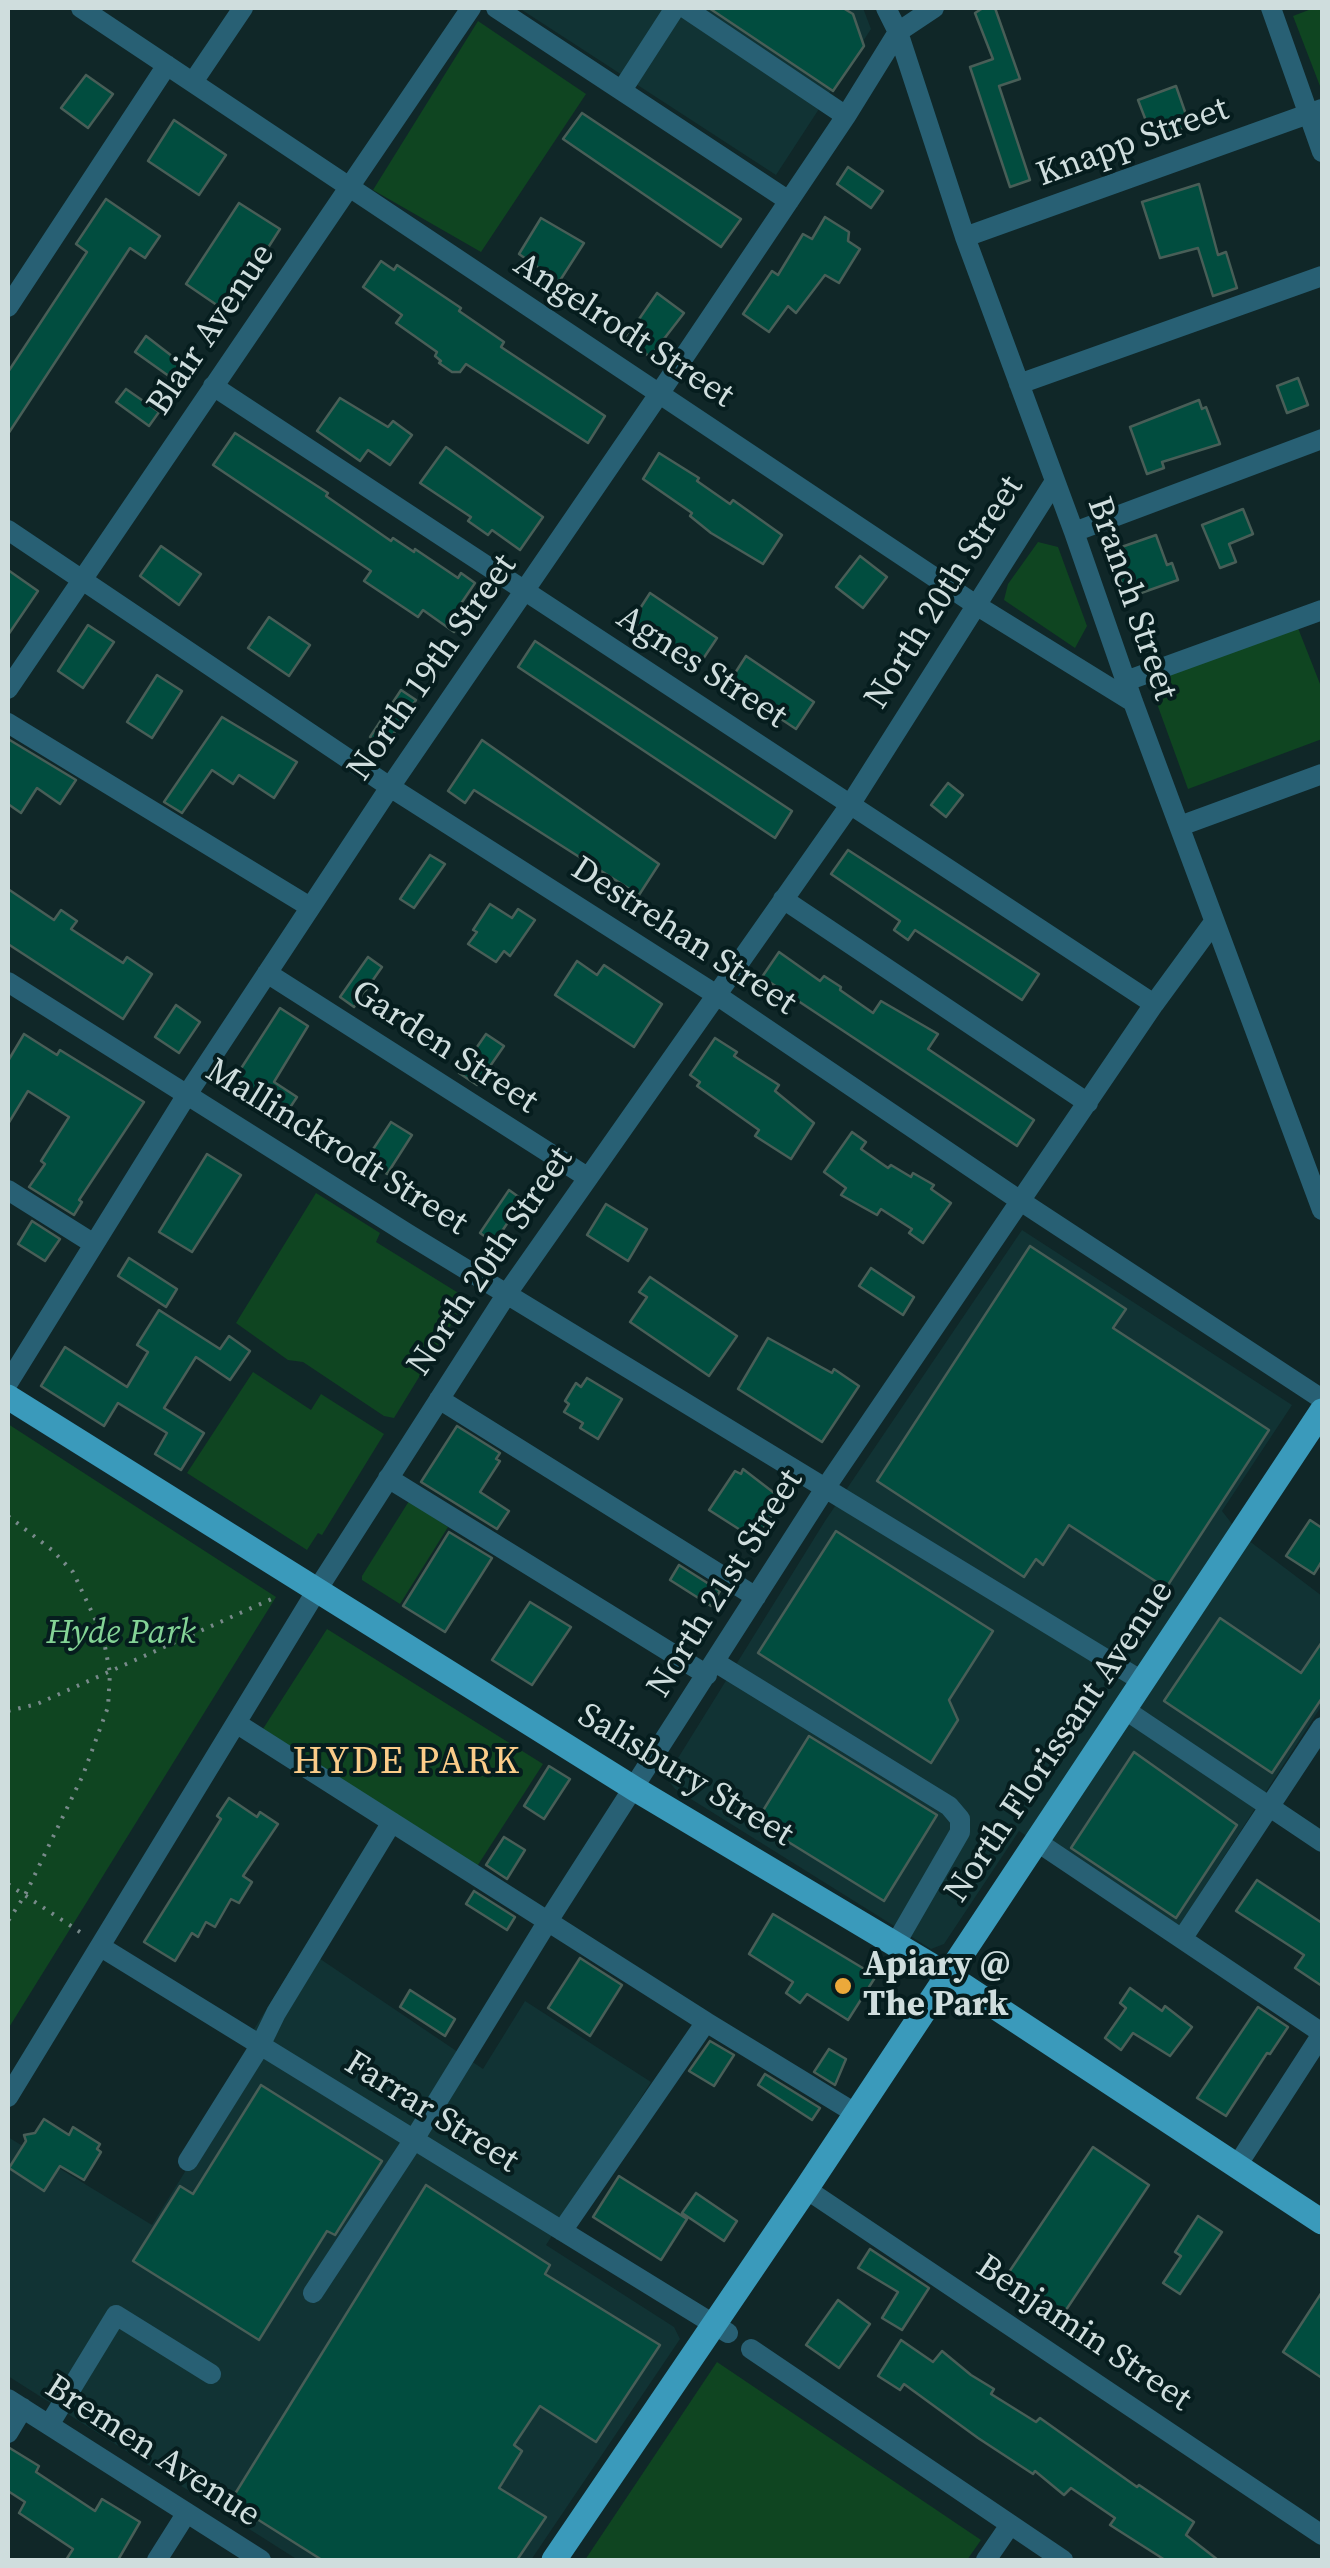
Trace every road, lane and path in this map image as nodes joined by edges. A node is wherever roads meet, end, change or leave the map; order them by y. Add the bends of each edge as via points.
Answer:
1 (82, 8) edge
2 (243, 8) edge
3 (471, 8) edge
4 (496, 8) edge
5 (674, 8) edge
6 (685, 8) edge
7 (886, 8) edge
8 (934, 8) edge
9 (1271, 8) edge
10 (898, 32) junction
11 (167, 65) junction
12 (193, 82) junction
13 (622, 90) junction
14 (1316, 111) edge
15 (846, 116) junction
16 (1322, 152) edge
17 (347, 188) junction
18 (788, 201) junction
19 (965, 238) junction
20 (1322, 276) edge
21 (8, 307) edge
22 (1019, 384) junction
23 (212, 386) junction
24 (659, 394) junction
25 (1322, 439) edge
26 (1055, 481) junction
27 (8, 530) edge
28 (1074, 532) junction
29 (82, 579) junction
30 (525, 591) junction
31 (976, 605) junction
32 (1322, 610) edge
33 (1126, 681) junction
34 (8, 689) edge
35 (1133, 702) junction
36 (8, 724) edge
37 (1322, 774) edge
38 (390, 787) junction
39 (850, 805) junction
40 (1180, 826) junction
41 (783, 898) junction
42 (310, 908) junction
43 (1214, 922) junction
44 (267, 972) junction
45 (8, 982) edge
46 (714, 994) junction
47 (1154, 1004) junction
48 (188, 1093) junction
49 (1088, 1103) junction
50 (586, 1177) junction
51 (8, 1190) edge
52 (1022, 1202) junction
53 (1322, 1210) edge
54 (94, 1244) junction
55 (508, 1292) junction
56 (8, 1383) edge
57 (8, 1398) edge
58 (439, 1398) junction
59 (1322, 1399) edge
60 (1322, 1411) edge
61 (388, 1478) junction
62 (826, 1486) junction
63 (8, 1516) edge
64 (317, 1590) junction
65 (276, 1597) dead end
66 (756, 1597) junction
67 (711, 1668) junction
68 (110, 1673) junction
69 (1142, 1682) junction
70 (1124, 1709) junction
71 (8, 1710) edge
72 (236, 1724) junction
73 (1322, 1727) edge
74 (636, 1788) junction
75 (1269, 1807) junction
76 (392, 1822) junction
77 (1036, 1841) junction
78 (1322, 1842) edge
79 (8, 1884) edge
80 (26, 1896) junction
81 (8, 1921) edge
82 (548, 1921) junction
83 (1182, 1938) junction
84 (896, 1943) junction
85 (102, 1947) junction
86 (947, 1975) junction
87 (706, 2022) junction
88 (1322, 2034) edge
89 (260, 2046) junction
90 (8, 2097) edge
91 (855, 2113) junction
92 (413, 2142) junction
93 (188, 2161) dead end
94 (1238, 2164) junction
95 (806, 2189) junction
96 (1322, 2222) edge
97 (562, 2232) junction
98 (313, 2293) dead end
99 (721, 2329) junction
100 (751, 2349) dead end
101 (211, 2374) dead end
102 (15, 2403) edge
103 (49, 2425) junction
104 (8, 2433) edge
105 (186, 2514) junction
106 (1010, 2525) junction
107 (1322, 2534) edge
108 (157, 2560) edge
109 (261, 2560) edge
110 (554, 2560) edge
111 (986, 2560) edge
112 (1063, 2560) edge

1 - 11 street, Angelrodt Street
2 - 12 street
3 - 17 street, Blair Avenue
4 - 13 street
5 - 13 street
6 - 15 street
7 - 10 street, Branch Street
8 - 10 street, North 19th Street
9 - 14 street
10 - 15 street, North 19th Street
10 - 19 street, Branch Street
11 - 12 street, Angelrodt Street
11 - 21 street
12 - 17 street, Angelrodt Street
13 - 18 street
14 - 16 street
14 - 19 street, Knapp Street
15 - 18 street, North 19th Street
17 - 23 street, Blair Avenue
17 - 24 street, Angelrodt Street
18 - 24 street, North 19th Street
19 - 22 street, Branch Street
20 - 22 street
22 - 26 street, Branch Street
23 - 29 street, Blair Avenue
23 - 30 street, Agnes Street
24 - 30 street, North 19th Street
24 - 31 street, Angelrodt Street
25 - 28 street
26 - 28 street, Branch Street
26 - 31 street, North 20th Street
27 - 29 street, Destrehan Street
28 - 33 street, Branch Street
29 - 34 street, Blair Avenue
29 - 38 street, Destrehan Street
30 - 38 street, North 19th Street
30 - 39 street, Agnes Street
31 - 35 street, Angelrodt Street
31 - 39 street, North 20th Street
32 - 33 street
33 - 35 street, Branch Street
35 - 40 street, Branch Street
36 - 42 street
37 - 40 street
38 - 42 street, North 19th Street
38 - 46 street, Destrehan Street
39 - 41 street, North 20th Street
39 - 47 street, Agnes Street
40 - 43 street, Branch Street
41 - 46 street, North 20th Street
41 - 49 street
42 - 44 street, North 19th Street
43 - 47 street, North 21st Street
43 - 53 street, Branch Street
44 - 48 street, North 19th Street
44 - 50 street, Garden Street
45 - 48 street, Mallinckrodt Street
46 - 50 street, North 20th Street
46 - 52 street, Destrehan Street
47 - 49 street, North 21st Street
48 - 54 street, North 19th Street
48 - 55 street, Mallinckrodt Street
49 - 52 street, North 21st Street
50 - 55 street, North 20th Street
51 - 54 street
52 - 59 street, Destrehan Street
52 - 62 street, North 21st Street
54 - 56 street, North 19th Street
55 - 58 street, North 20th Street
55 - 62 street, Mallinckrodt Street
57 - 64 main road, Salisbury Street
58 - 61 street, North 20th Street
58 - 66 street
60 - 69 main road, North Florissant Avenue
61 - 64 street, North 20th Street
61 - 67 street
62 - 66 street, North 21st Street
62 - 69 street, Mallinckrodt Street
63 - 68 path via 74,1572 103,1636
64 - 72 street, North 20th Street
64 - 74 main road, Salisbury Street
65 - 68 path
66 - 67 street, North 21st Street
67 - 74 street, North 21st Street
67 - 84 street via 960,1818 960,1832
68 - 71 path
68 - 80 path via 108,1707 83,1775
69 - 70 main road, North Florissant Avenue
70 - 75 street
70 - 77 main road, North Florissant Avenue
72 - 76 street
72 - 85 street, North 20th Street
73 - 75 street
74 - 82 street, North 21st Street
74 - 84 main road, Salisbury Street
75 - 78 street
75 - 83 street
76 - 82 street
76 - 89 street
77 - 83 street
77 - 86 main road, North Florissant Avenue
79 - 80 path
80 - 81 path
80 - 85 path
82 - 87 street
82 - 92 street, North 21st Street
83 - 88 street
84 - 86 main road, Salisbury Street
85 - 89 street, Farrar Street
85 - 90 street, North 20th Street
86 - 91 main road, North Florissant Avenue
86 - 94 main road, Salisbury Street
87 - 91 street
87 - 97 street
88 - 94 street
89 - 92 street, Farrar Street
89 - 93 street
91 - 95 main road, North Florissant Avenue
92 - 97 street, Farrar Street
92 - 98 street, North 21st Street
94 - 96 main road, Salisbury Street
95 - 99 main road, North Florissant Avenue
95 - 107 street, Benjamin Street
97 - 99 street, Farrar Street
99 - 110 main road, North Florissant Avenue
100 - 106 street
101 - 103 street via 116,2315
102 - 103 street, Bremen Avenue
102 - 104 street
103 - 105 street, Bremen Avenue
105 - 108 street
105 - 109 street, Bremen Avenue
106 - 111 street
106 - 112 street

